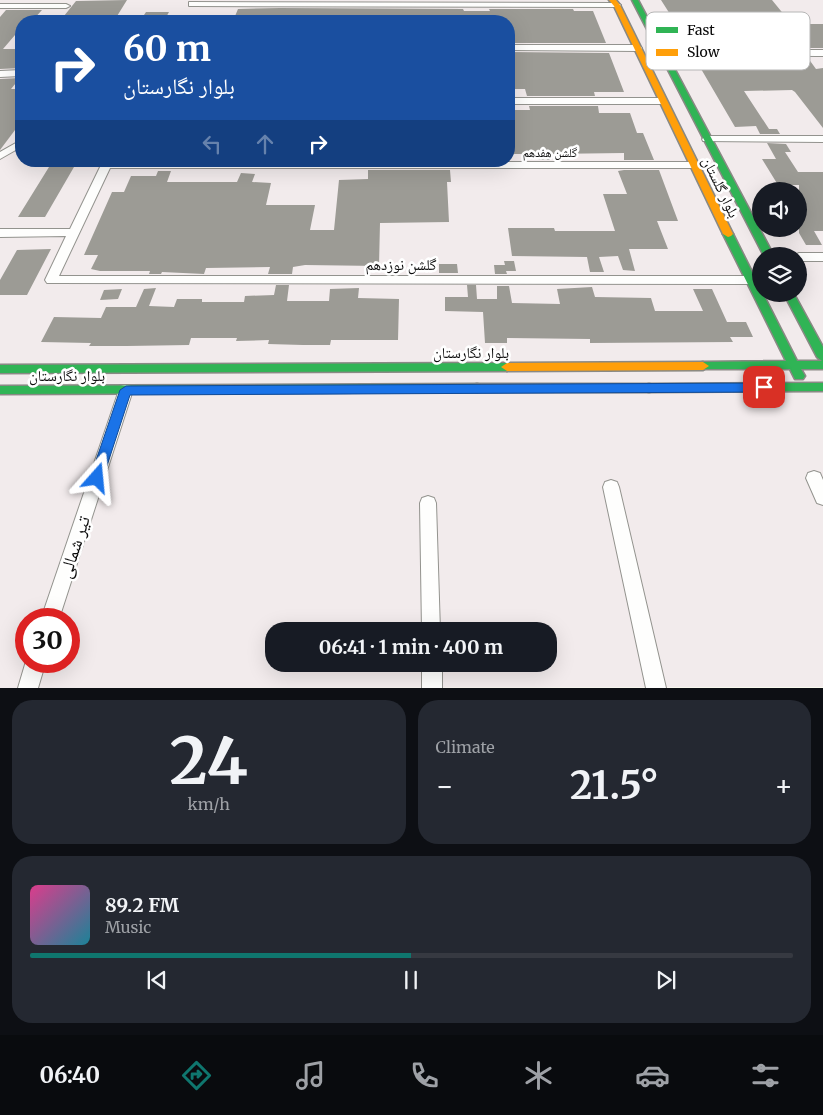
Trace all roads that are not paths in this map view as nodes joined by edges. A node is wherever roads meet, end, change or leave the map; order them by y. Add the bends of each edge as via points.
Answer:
1 (42, 0) edge
2 (635, 0) edge
3 (263, 2) edge
4 (614, 3) edge
5 (192, 4) dead end
6 (0, 6) edge
7 (23, 6) junction
8 (66, 6) dead end
9 (646, 22) edge
10 (515, 47) edge
11 (638, 48) junction
12 (810, 53) edge
13 (823, 53) edge
14 (646, 66) edge
15 (648, 70) edge
16 (671, 70) edge
17 (15, 73) edge
18 (0, 74) edge
19 (515, 101) edge
20 (662, 101) junction
21 (707, 139) junction
22 (823, 139) edge
23 (15, 147) edge
24 (0, 156) edge
25 (515, 165) edge
26 (693, 165) junction
27 (105, 167) edge
28 (74, 232) junction
29 (0, 233) edge
30 (764, 247) edge
31 (807, 257) edge
32 (823, 257) edge
33 (51, 280) joint
34 (750, 280) junction
35 (793, 302) edge
36 (823, 357) edge
37 (823, 365) edge
38 (794, 366) junction
39 (0, 369) edge
40 (804, 387) junction
41 (823, 387) edge
42 (0, 390) edge
43 (126, 390) junction
44 (814, 478) dead end
45 (611, 487) dead end
46 (823, 498) edge
47 (428, 503) dead end
48 (54, 608) edge
49 (431, 622) edge
50 (432, 672) edge
51 (32, 673) edge
52 (28, 688) edge
53 (432, 688) edge
54 (656, 688) edge

1 - 7 street
2 - 9 street, بلوار گلستان
3 - 4 street
3 - 5 street
4 - 11 street, بلوار گلستان
6 - 7 street
7 - 8 street
10 - 11 street
11 - 14 street, بلوار گلستان
12 - 13 street
15 - 20 street, بلوار گلستان
16 - 21 street, بلوار گلستان
17 - 18 street
19 - 20 street
20 - 26 street, بلوار گلستان
21 - 22 street
21 - 30 street, بلوار گلستان
23 - 24 street
25 - 26 street, گلشن هفدهم
26 - 34 street, بلوار گلستان
27 - 28 street, گلشن هفدهم
28 - 29 street
28 - 33 street
31 - 32 street
33 - 34 street, گلشن نوزدهم
34 - 38 street, بلوار گلستان
35 - 36 street
37 - 38 street, بلوار نگارستان
38 - 39 street, بلوار نگارستان
38 - 40 street, بلوار گلستان
40 - 41 street, بلوار نگارستان
40 - 43 street, بلوار نگارستان
42 - 43 street, بلوار نگارستان
43 - 48 street, تیر شمالی
44 - 46 street
45 - 54 street
47 - 49 street
50 - 53 street
51 - 52 street

